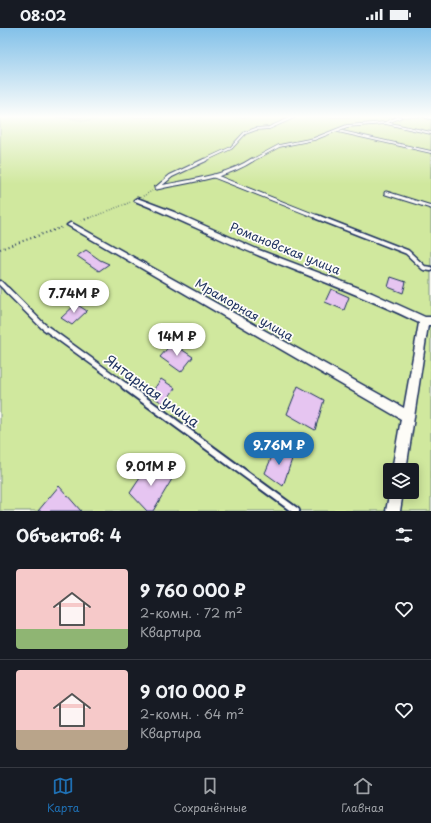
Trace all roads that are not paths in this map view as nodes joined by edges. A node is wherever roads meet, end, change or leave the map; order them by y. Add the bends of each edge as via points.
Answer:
1 (239, 140) edge
2 (311, 140) edge
3 (375, 140) edge
4 (431, 152) edge
5 (213, 176) junction
6 (386, 193) dead end
7 (137, 200) dead end
8 (431, 208) edge
9 (70, 225) dead end
10 (431, 269) edge
11 (0, 283) edge
12 (427, 321) edge
13 (407, 416) junction
14 (400, 463) edge
15 (395, 499) edge
16 (296, 511) edge
17 (393, 511) edge

1 - 5 lane via 231,148 171,176 156,188
2 - 5 lane via 279,146 242,167
3 - 4 lane
5 - 10 lane via 407,252 424,268
6 - 8 lane
7 - 12 street, Романовская улица
9 - 13 street, Мраморная улица
11 - 16 lane, Янтарная улица via 43,326
12 - 13 street
13 - 14 street
15 - 17 street

